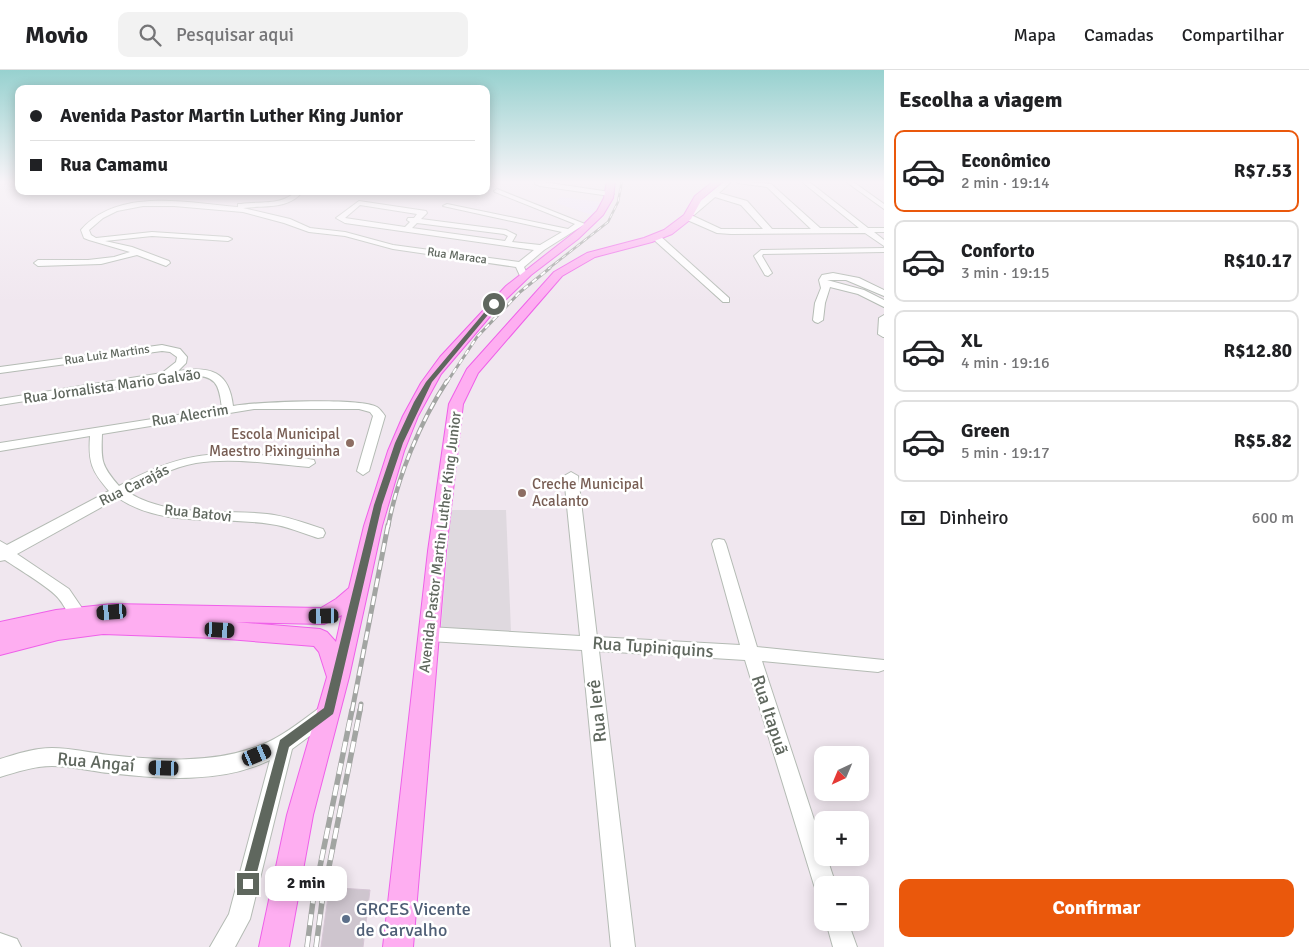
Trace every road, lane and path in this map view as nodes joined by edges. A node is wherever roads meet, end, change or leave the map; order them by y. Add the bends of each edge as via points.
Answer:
1 (93, 222) edge
2 (288, 222) edge
3 (357, 222) edge
4 (415, 222) edge
5 (424, 222) edge
6 (523, 222) edge
7 (576, 222) edge
8 (592, 222) edge
9 (680, 222) edge
10 (704, 222) edge
11 (760, 222) edge
12 (809, 222) edge
13 (857, 222) edge
14 (376, 225) junction
15 (135, 228) dead end
16 (407, 229) junction
17 (818, 230) junction
18 (867, 230) junction
19 (884, 230) edge
20 (567, 231) junction
21 (770, 232) junction
22 (167, 234) junction
23 (353, 236) junction
24 (656, 237) junction
25 (228, 239) dead end
26 (509, 239) junction
27 (94, 240) junction
28 (884, 244) edge
29 (541, 248) junction
30 (884, 250) edge
31 (136, 253) junction
32 (38, 263) dead end
33 (166, 264) dead end
34 (522, 270) junction
35 (768, 273) dead end
36 (824, 283) junction
37 (884, 293) edge
38 (726, 300) dead end
39 (884, 304) edge
40 (884, 318) edge
41 (818, 320) dead end
42 (883, 334) edge
43 (0, 370) edge
44 (163, 377) junction
45 (0, 402) edge
46 (228, 409) junction
47 (96, 431) junction
48 (0, 447) edge
49 (309, 463) dead end
50 (363, 471) dead end
51 (571, 476) dead end
52 (118, 492) junction
53 (318, 533) dead end
54 (720, 544) dead end
55 (2, 551) edge
56 (359, 590) junction
57 (78, 614) junction
58 (324, 616) junction
59 (0, 630) edge
60 (428, 634) junction
61 (312, 641) junction
62 (589, 643) junction
63 (0, 646) edge
64 (750, 653) junction
65 (878, 665) dead end
66 (338, 677) junction
67 (329, 711) junction
68 (284, 744) junction
69 (0, 768) edge
70 (822, 876) edge
71 (840, 931) edge
72 (0, 945) edge
73 (9, 947) edge
74 (222, 947) edge
75 (274, 947) edge
76 (398, 947) edge
77 (624, 947) edge
78 (845, 947) edge

1 - 27 street, Rua Maraca via 86,234
2 - 23 street, Rua Maraca via 309,230
3 - 14 street
4 - 16 street
5 - 26 street via 506,232
6 - 20 street
7 - 20 street via 581,224
8 - 34 main road
9 - 24 main road, Avenida Pastor Martin Luther King Junior
10 - 21 street via 725,232
11 - 21 street
12 - 17 street
13 - 18 street
14 - 16 street
14 - 23 street
15 - 22 street via 154,229
16 - 26 street
17 - 18 street
17 - 21 street
18 - 19 street
18 - 28 street
20 - 29 street
22 - 25 street
22 - 27 street
23 - 34 street, Rua Maraca via 393,247
24 - 38 street
24 - 60 main road, Avenida Pastor Martin Luther King Junior via 591,255 558,274 467,379 456,404
26 - 29 street
27 - 31 street
29 - 34 street
30 - 35 street via 761,252 758,256
31 - 32 street via 71,264
31 - 33 street
34 - 56 main road via 441,366 417,402 378,505
36 - 37 street via 825,277 838,276
36 - 39 street via 861,292
36 - 41 street via 826,288
40 - 42 street
43 - 44 street, Rua Luiz Martins via 150,349 171,349 182,358
44 - 45 street, Rua Jornalista Mario Galvão
44 - 46 street, Rua Jornalista Mario Galvão via 190,372 214,374 226,388
46 - 47 street, Rua Alecrim
46 - 50 street, Rua Alecrim via 270,405 359,406 374,410 378,416
47 - 48 street, Rua Alecrim
47 - 52 street, Rua Batovi via 96,458 100,471
49 - 52 street, Rua Carajás via 196,459 160,470
51 - 62 street, Rua Ierê
52 - 53 street, Rua Batovi via 146,505 175,512 271,519
52 - 55 street, Rua Carajás
54 - 64 street, Rua Itapuã
55 - 57 street via 64,593
56 - 58 main road
56 - 66 main road
57 - 58 main road via 146,611
57 - 59 main road
58 - 61 main road via 327,630
60 - 62 street, Rua Tupiniquins
60 - 76 main road, Avenida Pastor Martin Luther King Junior
61 - 63 main road via 244,631 125,625 78,628
61 - 66 main road via 328,648
62 - 64 street, Rua Tupiniquins
62 - 77 street, Rua Ierê
64 - 65 street, Rua Tupiniquins
64 - 70 street, Rua Itapuã
66 - 67 main road
67 - 68 street, Rua Angaí
67 - 75 main road via 300,814
68 - 69 street, Rua Angaí via 230,764 204,768 151,768 52,758 32,759
68 - 74 street via 238,919
71 - 78 street
72 - 73 street

